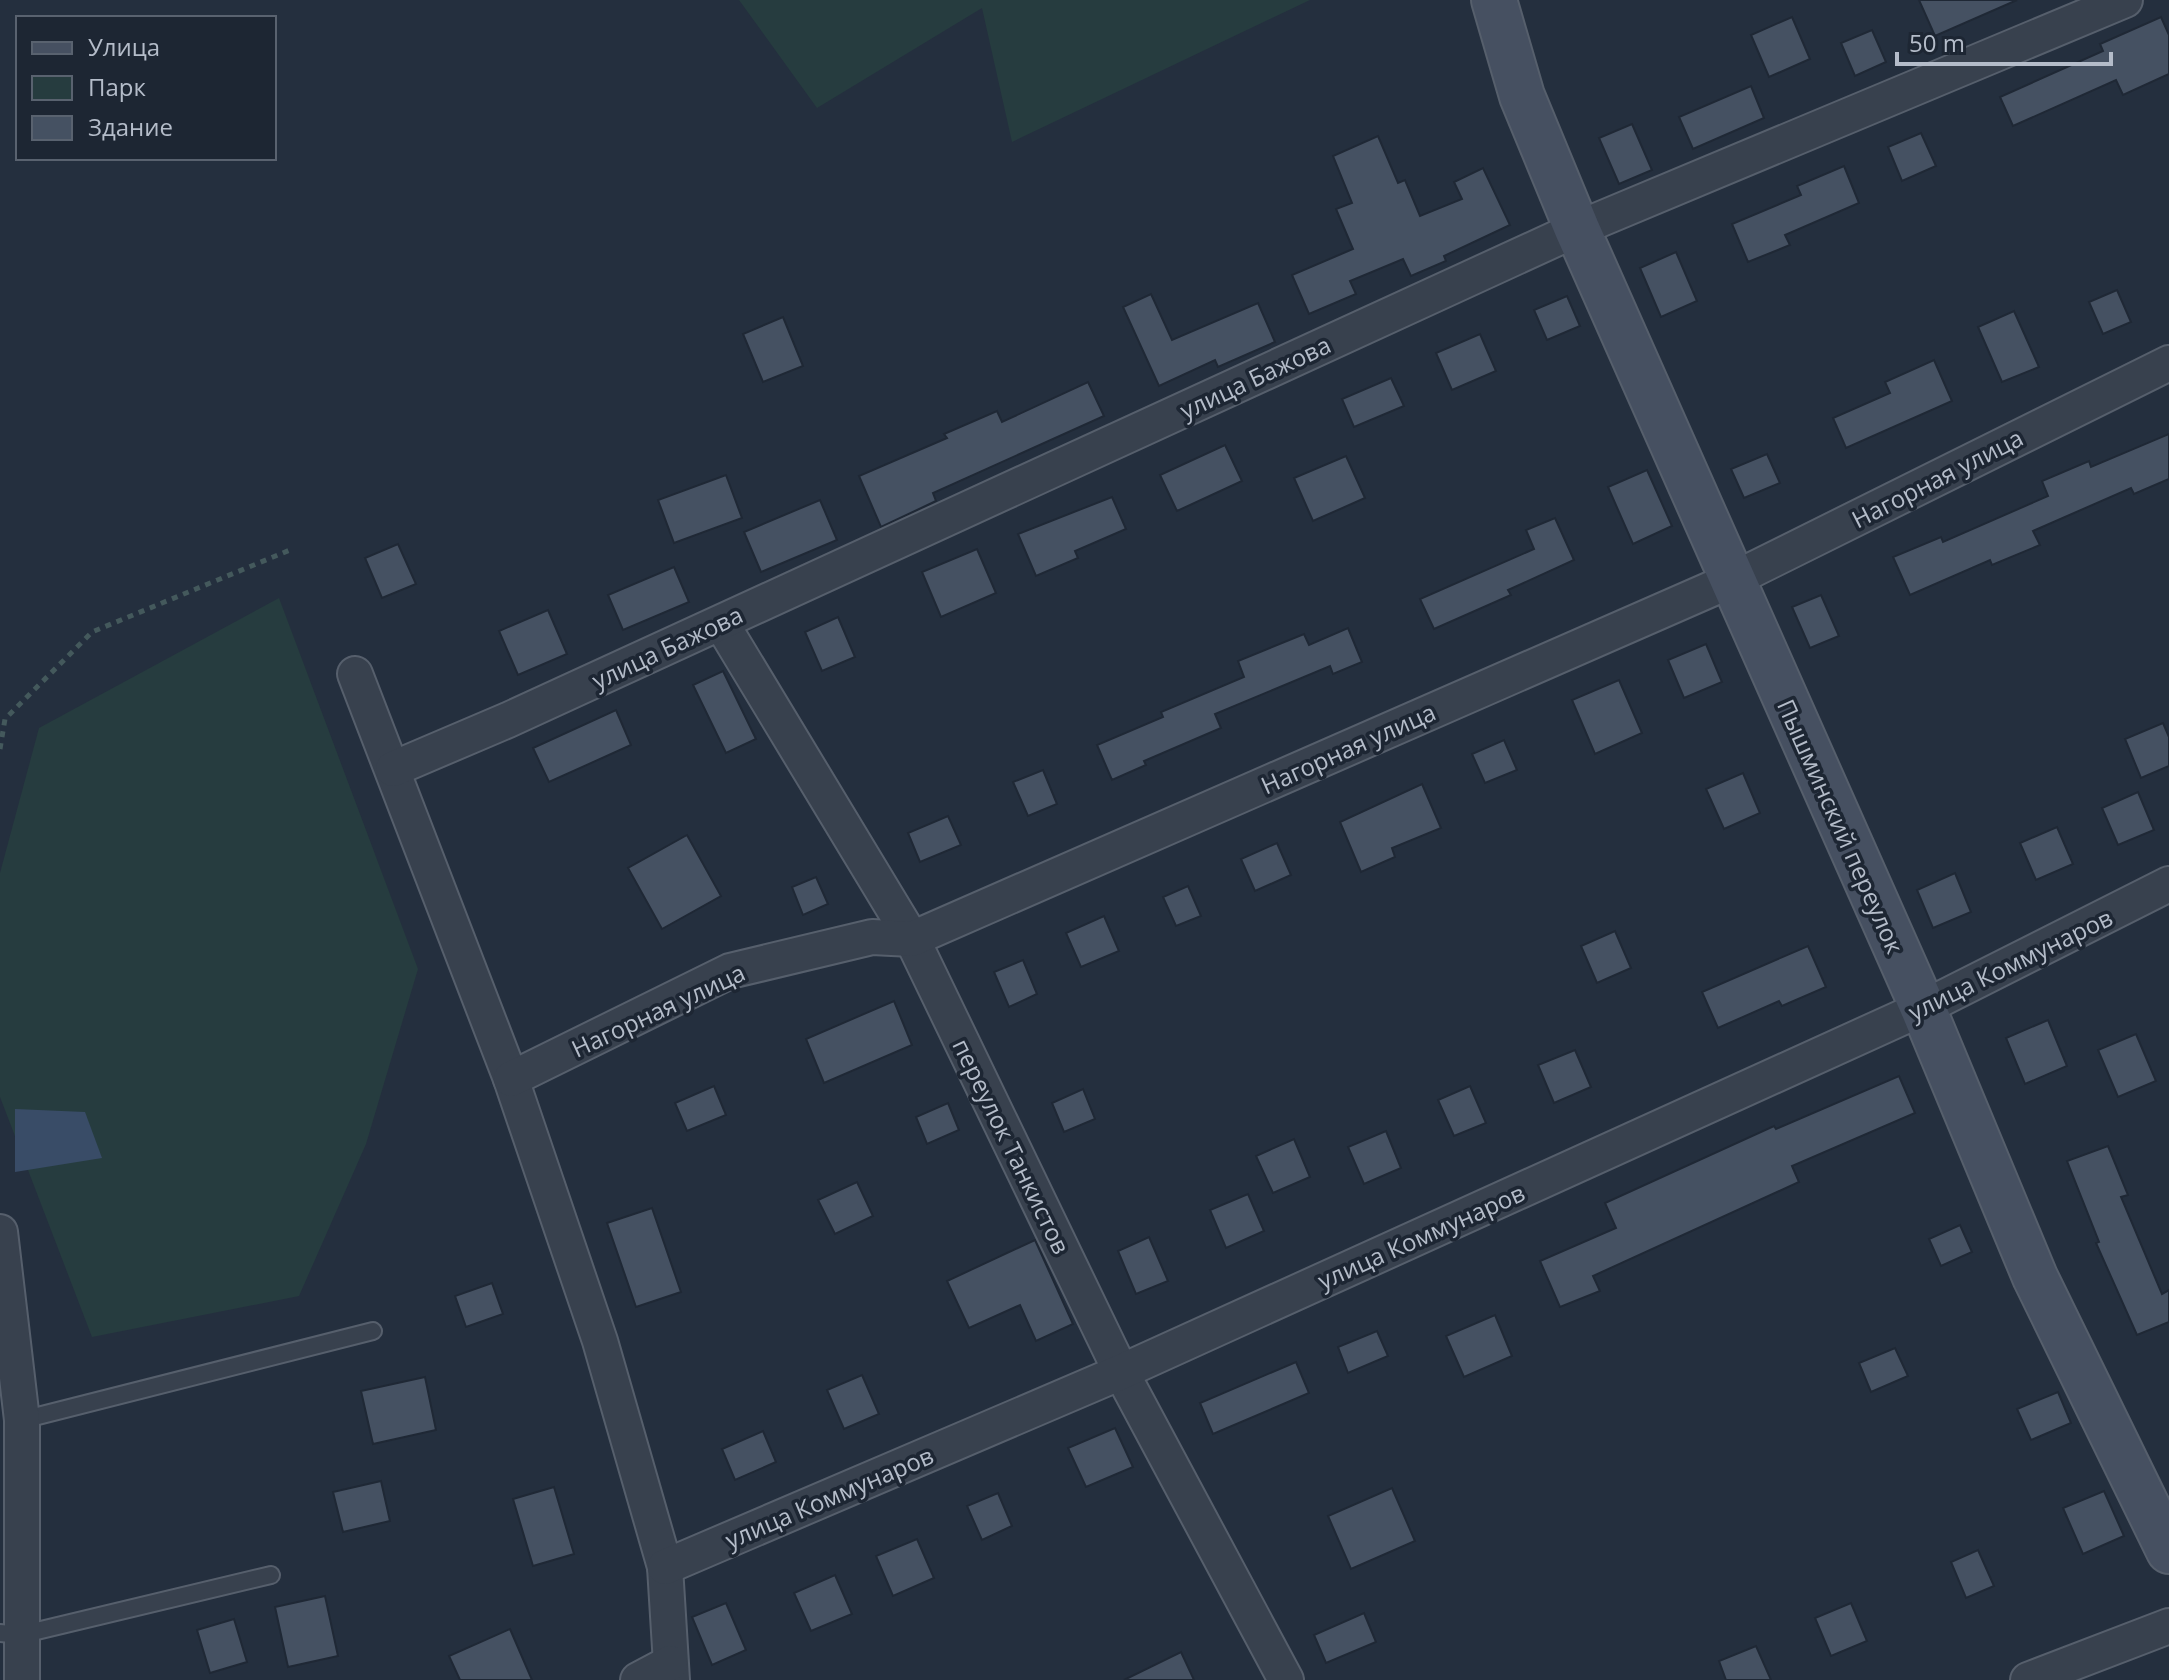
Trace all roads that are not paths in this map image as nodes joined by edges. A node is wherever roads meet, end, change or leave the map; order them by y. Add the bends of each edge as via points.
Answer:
1 (1494, 0) edge
2 (2125, 0) edge
3 (1577, 229) junction
4 (2169, 363) edge
5 (1734, 579) junction
6 (721, 623) junction
7 (355, 674) dead end
8 (393, 769) junction
9 (2169, 884) edge
10 (912, 939) junction
11 (1923, 1008) junction
12 (511, 1079) junction
13 (0, 1232) edge
14 (373, 1331) dead end
15 (1121, 1372) junction
16 (22, 1420) junction
17 (2169, 1551) edge
18 (665, 1567) junction
19 (271, 1575) dead end
20 (2169, 1626) edge
21 (10, 1634) edge
22 (671, 1671) edge
23 (22, 1680) edge
24 (638, 1680) edge
25 (1286, 1680) edge
26 (2028, 1680) edge

1 - 3 street, Пышминский переулок via 1522,96
2 - 3 street, улица Бажова
3 - 5 street, Пышминский переулок
3 - 6 street, улица Бажова
4 - 5 street, Нагорная улица
5 - 10 street, Нагорная улица
5 - 11 street, Пышминский переулок
6 - 8 street, улица Бажова
6 - 10 street, переулок Танкистов
7 - 8 street
8 - 12 street
9 - 11 street, улица Коммунаров
10 - 12 street, Нагорная улица via 872,937 730,971
10 - 15 street, переулок Танкистов
11 - 15 street, улица Коммунаров
11 - 17 street, Пышминский переулок via 2035,1277
12 - 18 street via 600,1341
13 - 16 street
14 - 16 lane
15 - 18 street, улица Коммунаров
15 - 25 street, переулок Танкистов
16 - 21 street
18 - 22 street
19 - 21 lane
20 - 26 street
21 - 23 street
22 - 24 street

